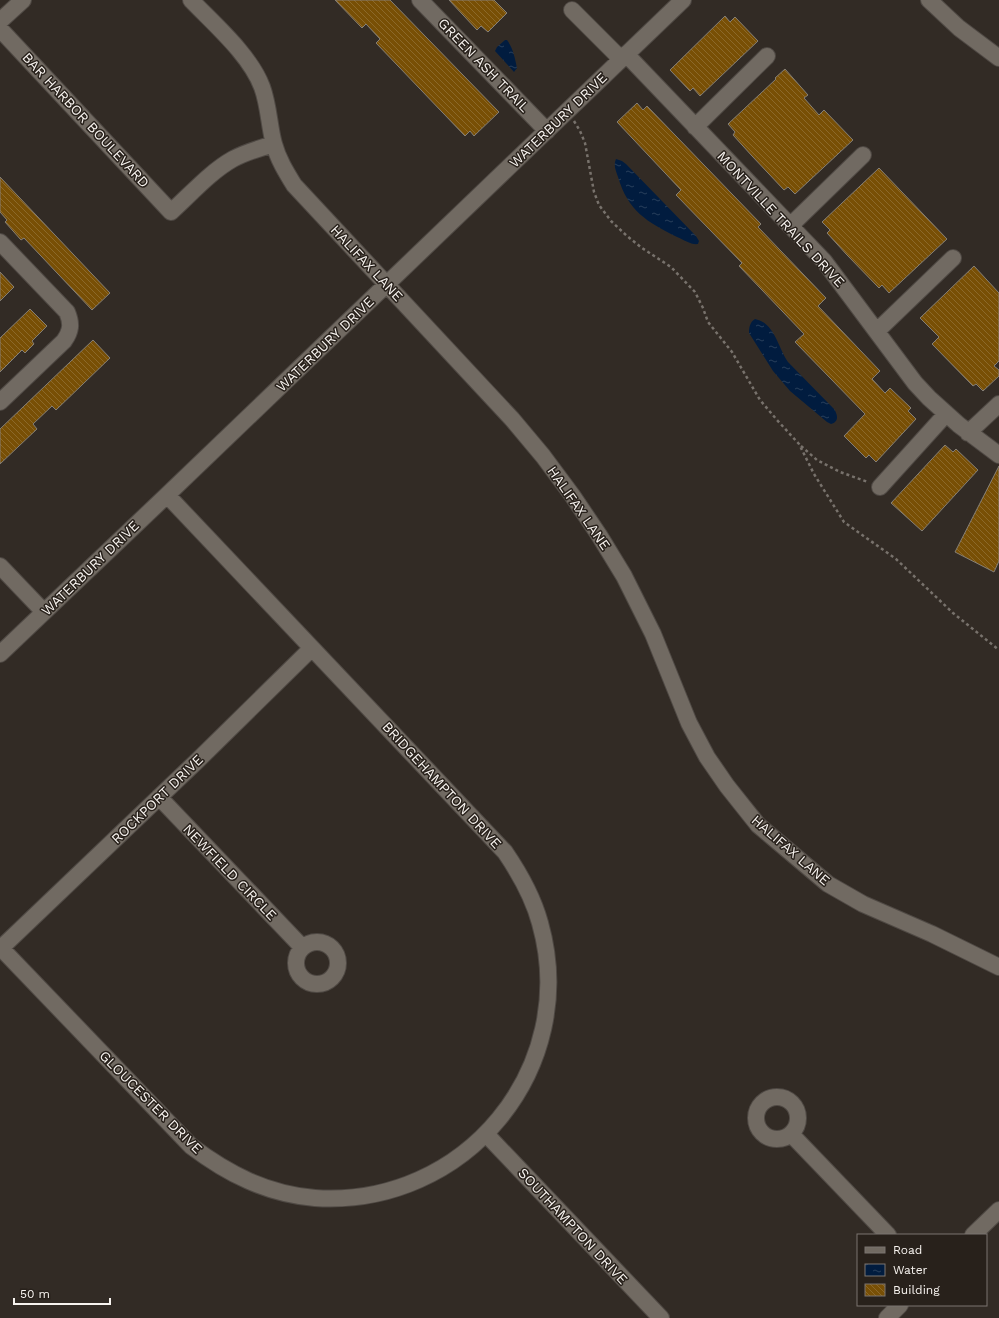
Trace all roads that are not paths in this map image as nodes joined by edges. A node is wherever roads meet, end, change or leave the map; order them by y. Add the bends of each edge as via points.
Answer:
1 (23, 0) edge
2 (191, 0) edge
3 (420, 0) edge
4 (683, 0) edge
5 (929, 0) edge
6 (572, 10) dead end
7 (0, 22) edge
8 (0, 29) edge
9 (767, 56) dead end
10 (624, 57) junction
11 (999, 58) edge
12 (696, 127) junction
13 (547, 131) junction
14 (274, 144) junction
15 (863, 155) dead end
16 (790, 226) junction
17 (0, 242) edge
18 (953, 258) dead end
19 (387, 285) junction
20 (877, 331) junction
21 (0, 402) edge
22 (999, 404) edge
23 (946, 414) junction
24 (968, 433) junction
25 (999, 455) edge
26 (880, 487) road end
27 (167, 495) junction
28 (0, 566) edge
29 (44, 612) junction
30 (312, 648) junction
31 (0, 654) edge
32 (159, 797) junction
33 (0, 947) edge
34 (302, 947) dead end
35 (999, 967) edge
36 (486, 1134) junction
37 (791, 1134) dead end
38 (999, 1210) edge
39 (887, 1234) edge
40 (974, 1234) edge
41 (899, 1306) edge
42 (660, 1318) edge
43 (887, 1318) edge

1 - 7 street
2 - 14 street, HALIFAX LANE via 253,69 266,99
3 - 13 street, GREEN ASH TRAIL
4 - 10 street, WATERBURY DRIVE
5 - 11 street via 959,28
6 - 10 street, MONTVILLE TRAILS DRIVE
8 - 14 street, BAR HARBOR BOULEVARD via 171,212 233,159
9 - 12 street
10 - 12 street, MONTVILLE TRAILS DRIVE
10 - 13 street, WATERBURY DRIVE
12 - 16 street, MONTVILLE TRAILS DRIVE
13 - 19 street, WATERBURY DRIVE
14 - 19 street, HALIFAX LANE via 285,172 294,185
15 - 16 street
16 - 20 street, MONTVILLE TRAILS DRIVE via 824,261
17 - 21 street via 66,312 70,320 68,335 64,341
18 - 20 street
19 - 27 street, WATERBURY DRIVE
19 - 35 street, HALIFAX LANE via 512,419 543,456 595,529 624,576 650,628 689,723 707,757 758,825 828,884 863,904
20 - 23 street, MONTVILLE TRAILS DRIVE via 915,383
22 - 24 street
23 - 24 street, MONTVILLE TRAILS DRIVE
23 - 26 street
24 - 25 street, MONTVILLE TRAILS DRIVE
27 - 29 street, WATERBURY DRIVE
27 - 30 street, BRIDGEHAMPTON DRIVE
28 - 29 street
29 - 31 street, WATERBURY DRIVE
30 - 32 street, ROCKPORT DRIVE
30 - 36 street, BRIDGEHAMPTON DRIVE via 505,852 532,897 546,948 548,997 544,1027 526,1077 513,1100
32 - 33 street, ROCKPORT DRIVE
32 - 34 street, NEWFIELD CIRCLE
33 - 36 street, GLOUCESTER DRIVE via 191,1146 212,1162 259,1186 288,1194 321,1198 340,1198 393,1190 445,1167
36 - 42 street, SOUTHAMPTON DRIVE
37 - 39 street
38 - 40 street
41 - 43 street

